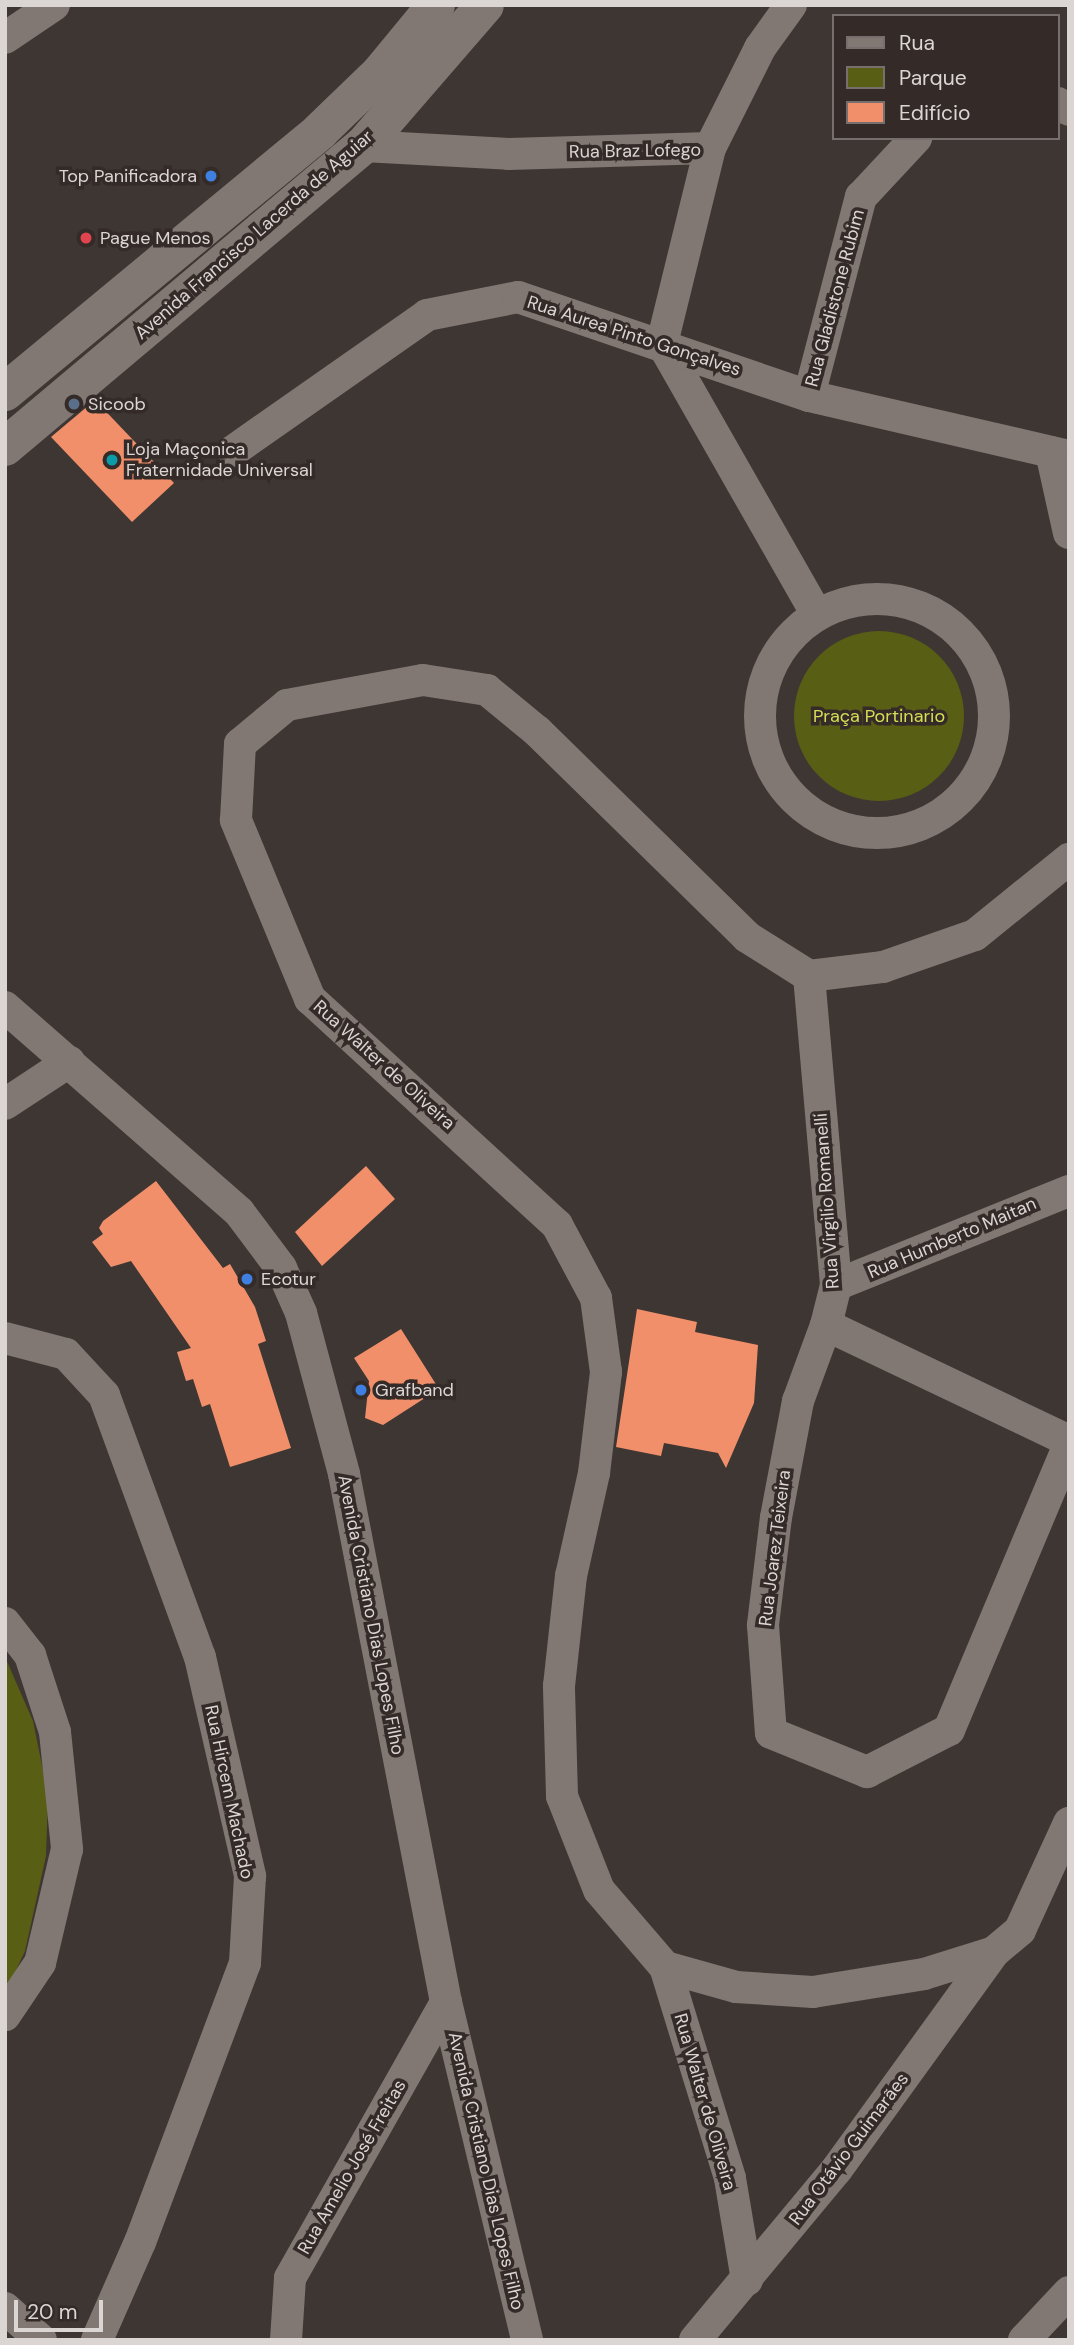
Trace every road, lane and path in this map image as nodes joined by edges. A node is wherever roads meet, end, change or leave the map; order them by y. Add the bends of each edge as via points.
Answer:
1 (54, 5) edge
2 (436, 5) edge
3 (485, 5) edge
4 (791, 5) edge
5 (5, 38) edge
6 (914, 140) edge
7 (363, 146) junction
8 (710, 148) junction
9 (662, 342) junction
10 (5, 392) edge
11 (809, 396) junction
12 (5, 447) edge
13 (233, 451) dead end
14 (1060, 454) edge
15 (1069, 533) edge
16 (817, 615) junction
17 (1069, 859) edge
18 (809, 976) junction
19 (5, 1007) edge
20 (69, 1062) junction
21 (5, 1104) edge
22 (1069, 1191) edge
23 (836, 1285) junction
24 (826, 1325) junction
25 (5, 1338) edge
26 (1069, 1443) edge
27 (5, 1623) edge
28 (1064, 1838) edge
29 (994, 1952) junction
30 (666, 1966) junction
31 (446, 2002) junction
32 (5, 2015) edge
33 (747, 2280) junction
34 (1069, 2292) edge
35 (5, 2308) edge
36 (41, 2340) edge
37 (97, 2340) edge
38 (286, 2340) edge
39 (527, 2340) edge
40 (695, 2340) edge
41 (1024, 2340) edge

1 - 5 street
2 - 10 main road, Avenida Francisco Lacerda de Aguiar via 380,73 320,131
3 - 7 main road, Avenida Francisco Lacerda de Aguiar
4 - 8 street via 760,48
6 - 11 street, Rua Gladistone Rubim via 861,197
7 - 8 street, Rua Braz Lofego via 509,154
7 - 12 main road, Avenida Francisco Lacerda de Aguiar
8 - 9 street, Rua Braz Lofego
9 - 11 street, Rua Aurea Pinto Gonçalves
9 - 13 street, Rua Aurea Pinto Gonçalves via 518,297 427,314
9 - 16 street
11 - 14 street, Rua Aurea Pinto Gonçalves
14 - 15 street
16 - 16 street via 787,640 767,673 759,711 764,749 780,785 808,812 843,829 882,834 920,826 954,807 979,777 993,741 995,702 984,665 969,643 930,610 892,599 853,601
17 - 18 street via 975,935 883,967
18 - 23 street, Rua Virgilio Romanelli
18 - 30 street, Rua Walter de Oliveira via 747,936 537,731 487,690 423,680 287,705 240,744 236,820 310,999 557,1225 596,1297 606,1372 594,1473 571,1576 559,1686 562,1796 599,1890
19 - 20 street, Avenida Cristiano Dias Lopes Filho
20 - 21 street
20 - 31 street, Avenida Cristiano Dias Lopes Filho via 239,1212 281,1268 301,1313 344,1474
22 - 23 street, Rua Humberto Maitan
23 - 24 street, Rua Virgilio Romanelli
24 - 26 street
24 - 26 street, Rua Joarez Teixeira via 798,1401 776,1517 763,1625 771,1733 867,1772 948,1730
25 - 37 street, Rua Hircem Machado via 66,1354 104,1395 200,1657 250,1876 245,1963 140,2242
27 - 32 street via 30,1655 55,1732 66,1849 40,1963
28 - 29 street via 1020,1930
29 - 30 street via 924,1974 813,1992 736,1987
29 - 33 street, Rua Otávio Guimarães via 837,2169
30 - 33 street, Rua Walter de Oliveira via 730,2178
31 - 38 street, Rua Amelio José Freitas via 290,2277
31 - 39 street, Avenida Cristiano Dias Lopes Filho
33 - 40 street, Rua Otávio Guimarães
34 - 41 street
35 - 36 street

